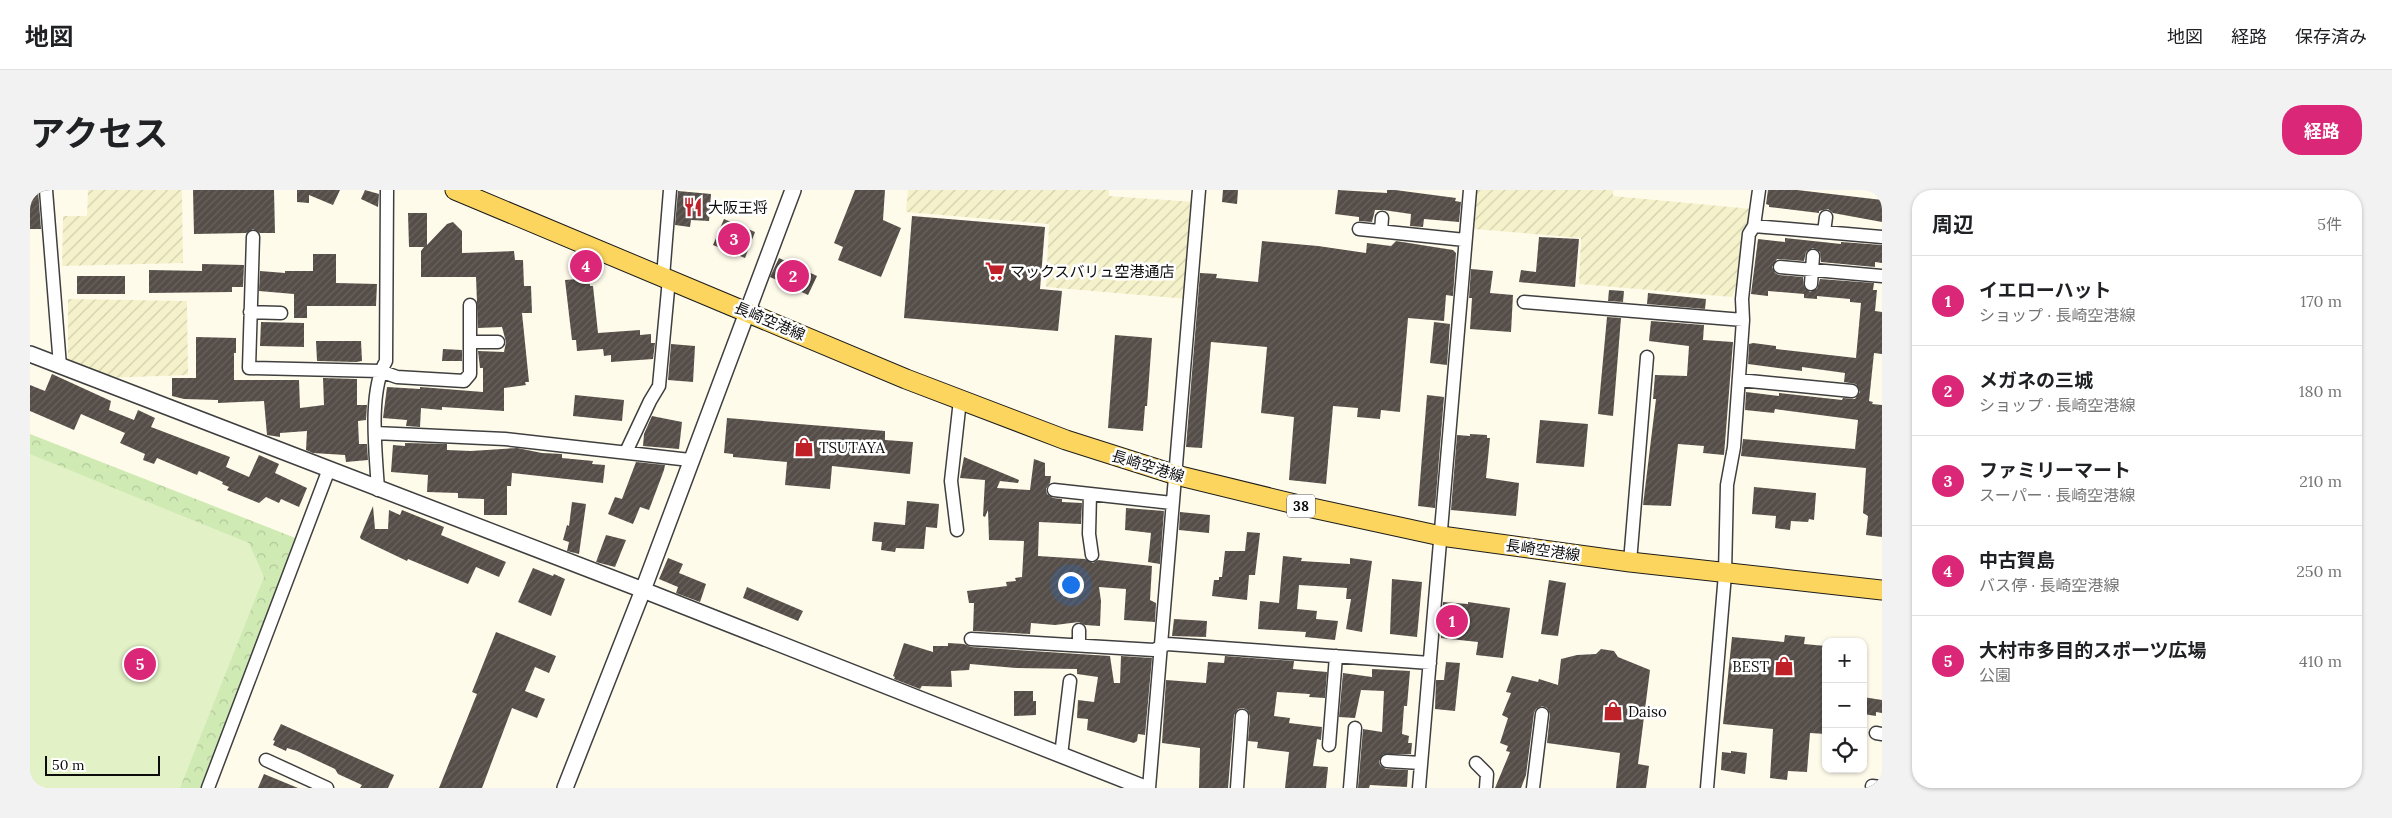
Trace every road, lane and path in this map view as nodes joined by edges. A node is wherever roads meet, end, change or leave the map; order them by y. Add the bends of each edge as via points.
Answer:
1 (46, 190) edge
2 (387, 190) edge
3 (455, 190) edge
4 (670, 190) edge
5 (793, 190) edge
6 (1199, 190) edge
7 (1470, 190) edge
8 (1759, 190) edge
9 (1826, 217) dead end
10 (1382, 218) dead end
11 (1754, 226) junction
12 (1359, 229) dead end
13 (1381, 231) junction
14 (1824, 232) junction
15 (253, 237) dead end
16 (1882, 237) edge
17 (1465, 240) junction
18 (1813, 256) dead end
19 (1780, 267) dead end
20 (1812, 270) junction
21 (1882, 276) edge
22 (666, 278) junction
23 (1811, 284) dead end
24 (1524, 302) dead end
25 (470, 305) dead end
26 (250, 312) junction
27 (747, 312) junction
28 (281, 313) dead end
29 (1743, 320) junction
30 (470, 342) junction
31 (498, 342) dead end
32 (30, 354) edge
33 (1647, 357) dead end
34 (60, 366) junction
35 (380, 372) junction
36 (1739, 380) junction
37 (1852, 391) dead end
38 (960, 400) junction
39 (375, 433) junction
40 (626, 452) junction
41 (690, 460) junction
42 (329, 470) junction
43 (1176, 475) junction
44 (378, 490) junction
45 (1054, 490) dead end
46 (1090, 494) junction
47 (1172, 503) junction
48 (957, 530) dead end
49 (1440, 536) junction
50 (1092, 555) dead end
51 (1630, 562) junction
52 (1725, 574) junction
53 (643, 590) junction
54 (1882, 590) edge
55 (1079, 630) dead end
56 (971, 639) dead end
57 (1079, 645) junction
58 (1162, 647) junction
59 (1336, 656) junction
60 (1430, 663) junction
61 (1070, 681) dead end
62 (1542, 714) dead end
63 (1242, 716) dead end
64 (1355, 728) dead end
65 (1329, 745) dead end
66 (1061, 755) junction
67 (266, 760) dead end
68 (1387, 761) dead end
69 (1421, 763) junction
70 (1476, 763) dead end
71 (299, 782) edge
72 (208, 788) edge
73 (328, 788) edge
74 (565, 788) edge
75 (1147, 788) edge
76 (1237, 788) edge
77 (1350, 788) edge
78 (1419, 788) edge
79 (1486, 788) edge
80 (1533, 788) edge
81 (1707, 788) edge

1 - 34 street
2 - 35 street via 386,361
3 - 22 main road, 長崎空港線 / 38
4 - 22 street
5 - 27 street
6 - 43 street
7 - 17 street
8 - 11 street
9 - 14 street
10 - 13 street
11 - 14 street
11 - 29 street via 1749,234
12 - 13 street
13 - 17 street
14 - 16 street
15 - 26 street
17 - 49 street
18 - 20 street
19 - 20 street
20 - 21 street
20 - 23 street
22 - 27 main road, 長崎空港線 / 38
22 - 40 street via 659,386
24 - 29 street
25 - 30 street
26 - 28 street
26 - 35 street via 249,368
27 - 38 main road, 長崎空港線 / 38
27 - 41 street
29 - 36 street
30 - 31 street
30 - 35 street via 470,374 464,381 397,377
32 - 34 street
33 - 51 street
34 - 42 street
35 - 39 street
36 - 37 street
36 - 52 street via 1734,447 1727,485
38 - 43 main road, 長崎空港線 / 38 via 1066,440
38 - 48 street via 951,481
39 - 40 street via 505,439
39 - 44 street
40 - 41 street
41 - 53 street
42 - 44 street
42 - 72 street
43 - 47 street
43 - 49 main road, 長崎空港線 / 38
44 - 53 street
45 - 46 street
46 - 47 street
46 - 50 street
47 - 58 street
49 - 51 main road, 長崎空港線 / 38
49 - 60 street
51 - 52 main road, 長崎空港線 / 38
52 - 54 main road, 長崎空港線 / 38
52 - 81 street
53 - 66 street
53 - 74 street
55 - 57 street
56 - 57 street
57 - 58 street via 1154,650
58 - 59 street via 1167,644
58 - 75 street
59 - 60 street
59 - 65 street
60 - 69 street
61 - 66 street
62 - 80 street
63 - 76 street
64 - 77 street
66 - 75 street
67 - 71 street
68 - 69 street
69 - 78 street
70 - 79 street via 1487,774
71 - 73 street

